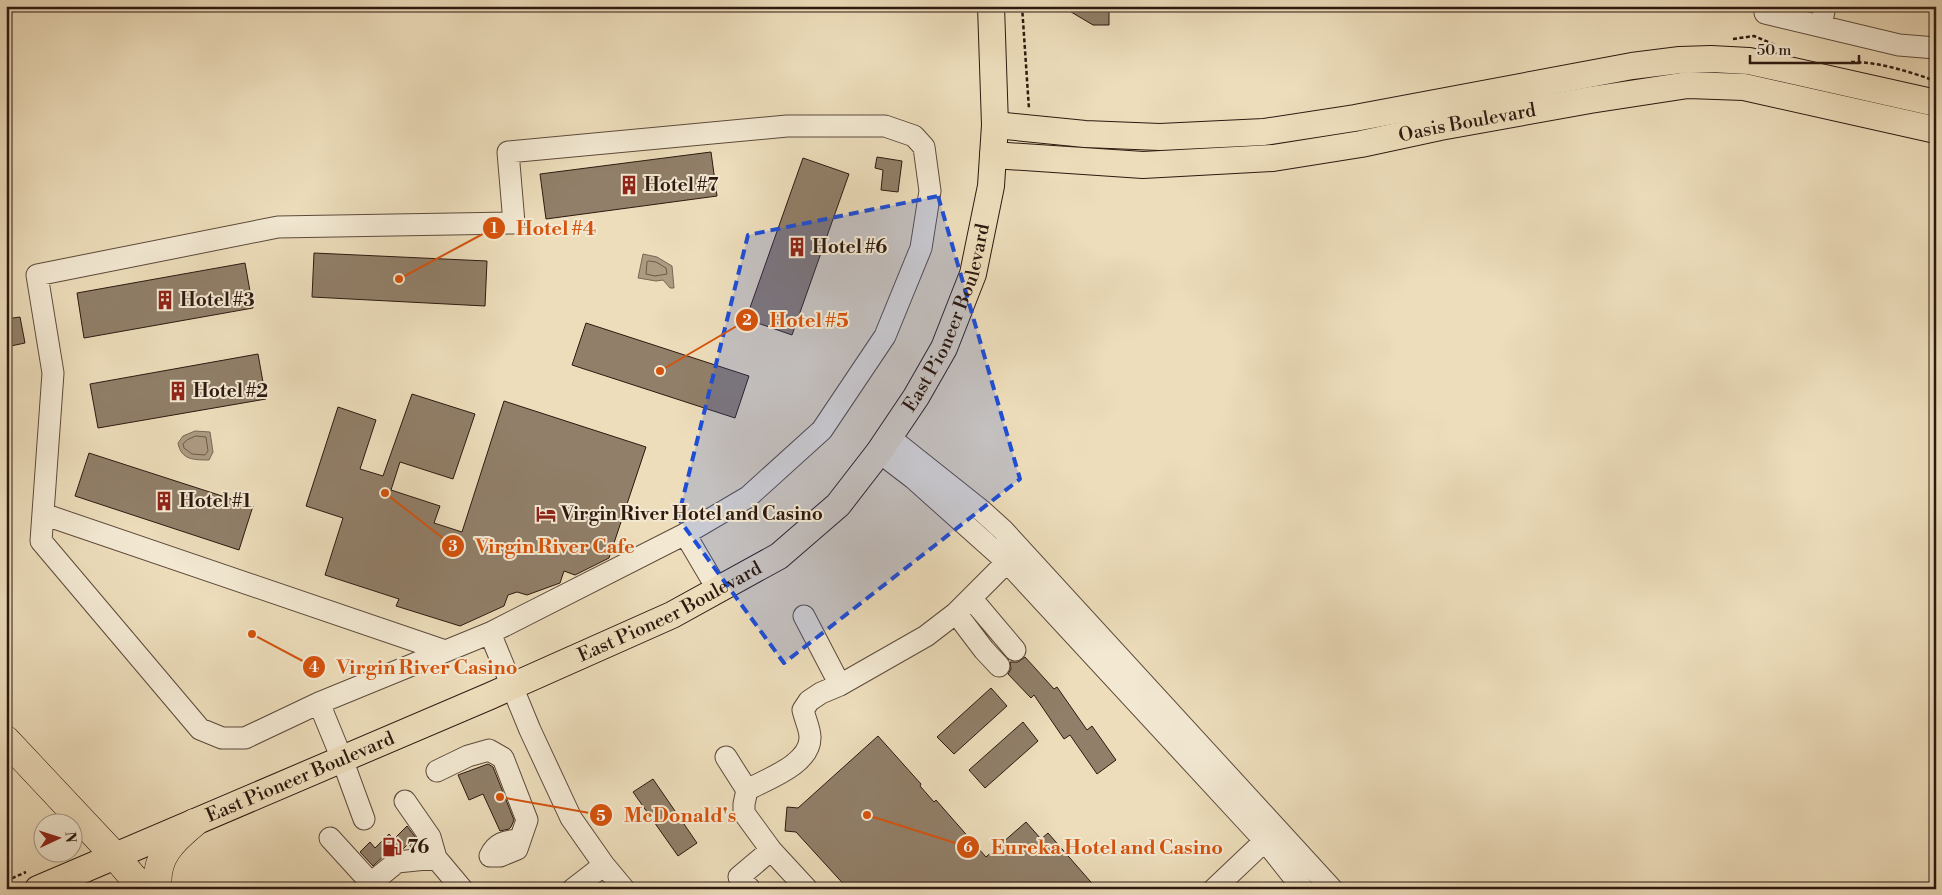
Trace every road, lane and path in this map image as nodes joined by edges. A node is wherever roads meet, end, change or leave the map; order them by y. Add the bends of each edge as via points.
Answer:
1 (991, 6) edge
2 (1022, 6) edge
3 (1764, 13) dead end
4 (1823, 16) edge
5 (1724, 39) dead end
6 (1776, 46) dead end
7 (1936, 48) edge
8 (1848, 62) dead end
9 (1936, 81) edge
10 (1936, 103) edge
11 (1029, 116) dead end
12 (1936, 130) edge
13 (994, 140) junction
14 (884, 445) junction
15 (43, 514) junction
16 (685, 534) junction
17 (1014, 555) junction
18 (718, 590) junction
19 (971, 598) junction
20 (956, 613) junction
21 (804, 616) dead end
22 (490, 633) junction
23 (1000, 634) junction
24 (984, 650) junction
25 (1015, 650) dead end
26 (445, 652) junction
27 (999, 666) dead end
28 (840, 685) junction
29 (512, 687) junction
30 (319, 703) junction
31 (6, 740) edge
32 (726, 757) dead end
33 (342, 759) junction
34 (437, 771) dead end
35 (747, 790) junction
36 (405, 802) dead end
37 (364, 819) dead end
38 (194, 823) junction
39 (1271, 835) junction
40 (330, 838) dead end
41 (771, 850) junction
42 (115, 856) junction
43 (490, 856) dead end
44 (436, 858) junction
45 (604, 865) junction
46 (369, 886) edge
47 (38, 889) edge
48 (143, 889) edge
49 (158, 889) edge
50 (462, 889) edge
51 (572, 889) edge
52 (624, 889) edge
53 (750, 889) edge
54 (807, 889) edge
55 (1214, 889) edge
56 (1304, 889) edge
57 (1332, 889) edge

1 - 13 main road, East Pioneer Boulevard
2 - 11 path
3 - 4 street
4 - 7 street via 1899,44
5 - 6 path via 1754,36
8 - 9 path via 1882,65
10 - 13 main road, Oasis Boulevard via 1749,62 1680,60 1264,132 1160,137 1085,134
12 - 13 main road, Oasis Boulevard via 1744,87 1688,85 1273,158 1143,165
13 - 14 main road, East Pioneer Boulevard via 991,186 973,274 944,348
14 - 17 street via 913,478
14 - 18 main road, East Pioneer Boulevard via 838,505 779,556
15 - 16 street via 53,374 37,276 278,227 514,223 508,152 787,126 885,126 914,136 924,148 930,190 921,248 885,336 822,430 748,497
15 - 26 street
15 - 30 street via 41,541 200,729 222,738 245,738
16 - 18 street
16 - 22 street
17 - 19 street
17 - 39 street
18 - 29 main road, East Pioneer Boulevard via 672,615
19 - 20 street
19 - 23 street
20 - 24 street
20 - 28 street via 926,636
21 - 28 street
22 - 26 street
22 - 29 street
23 - 24 street
23 - 25 street
24 - 27 street
26 - 30 street
28 - 35 street via 809,701 803,710 810,737 800,761
29 - 33 main road, East Pioneer Boulevard
29 - 45 street via 571,818
30 - 33 street
31 - 42 highway
32 - 35 street
33 - 37 street
33 - 38 main road, East Pioneer Boulevard
34 - 43 street via 489,750 503,758 527,820 519,840 494,847
35 - 41 street via 744,813
36 - 44 street via 430,837
38 - 42 main road, East Pioneer Boulevard
38 - 49 highway via 173,841 164,855 157,878
39 - 55 street
39 - 56 street
39 - 57 street
40 - 46 street
41 - 53 street via 739,877
41 - 54 street
42 - 47 main road, East Pioneer Boulevard
42 - 48 highway
44 - 46 street via 397,862
44 - 50 street
45 - 51 street
45 - 52 street

